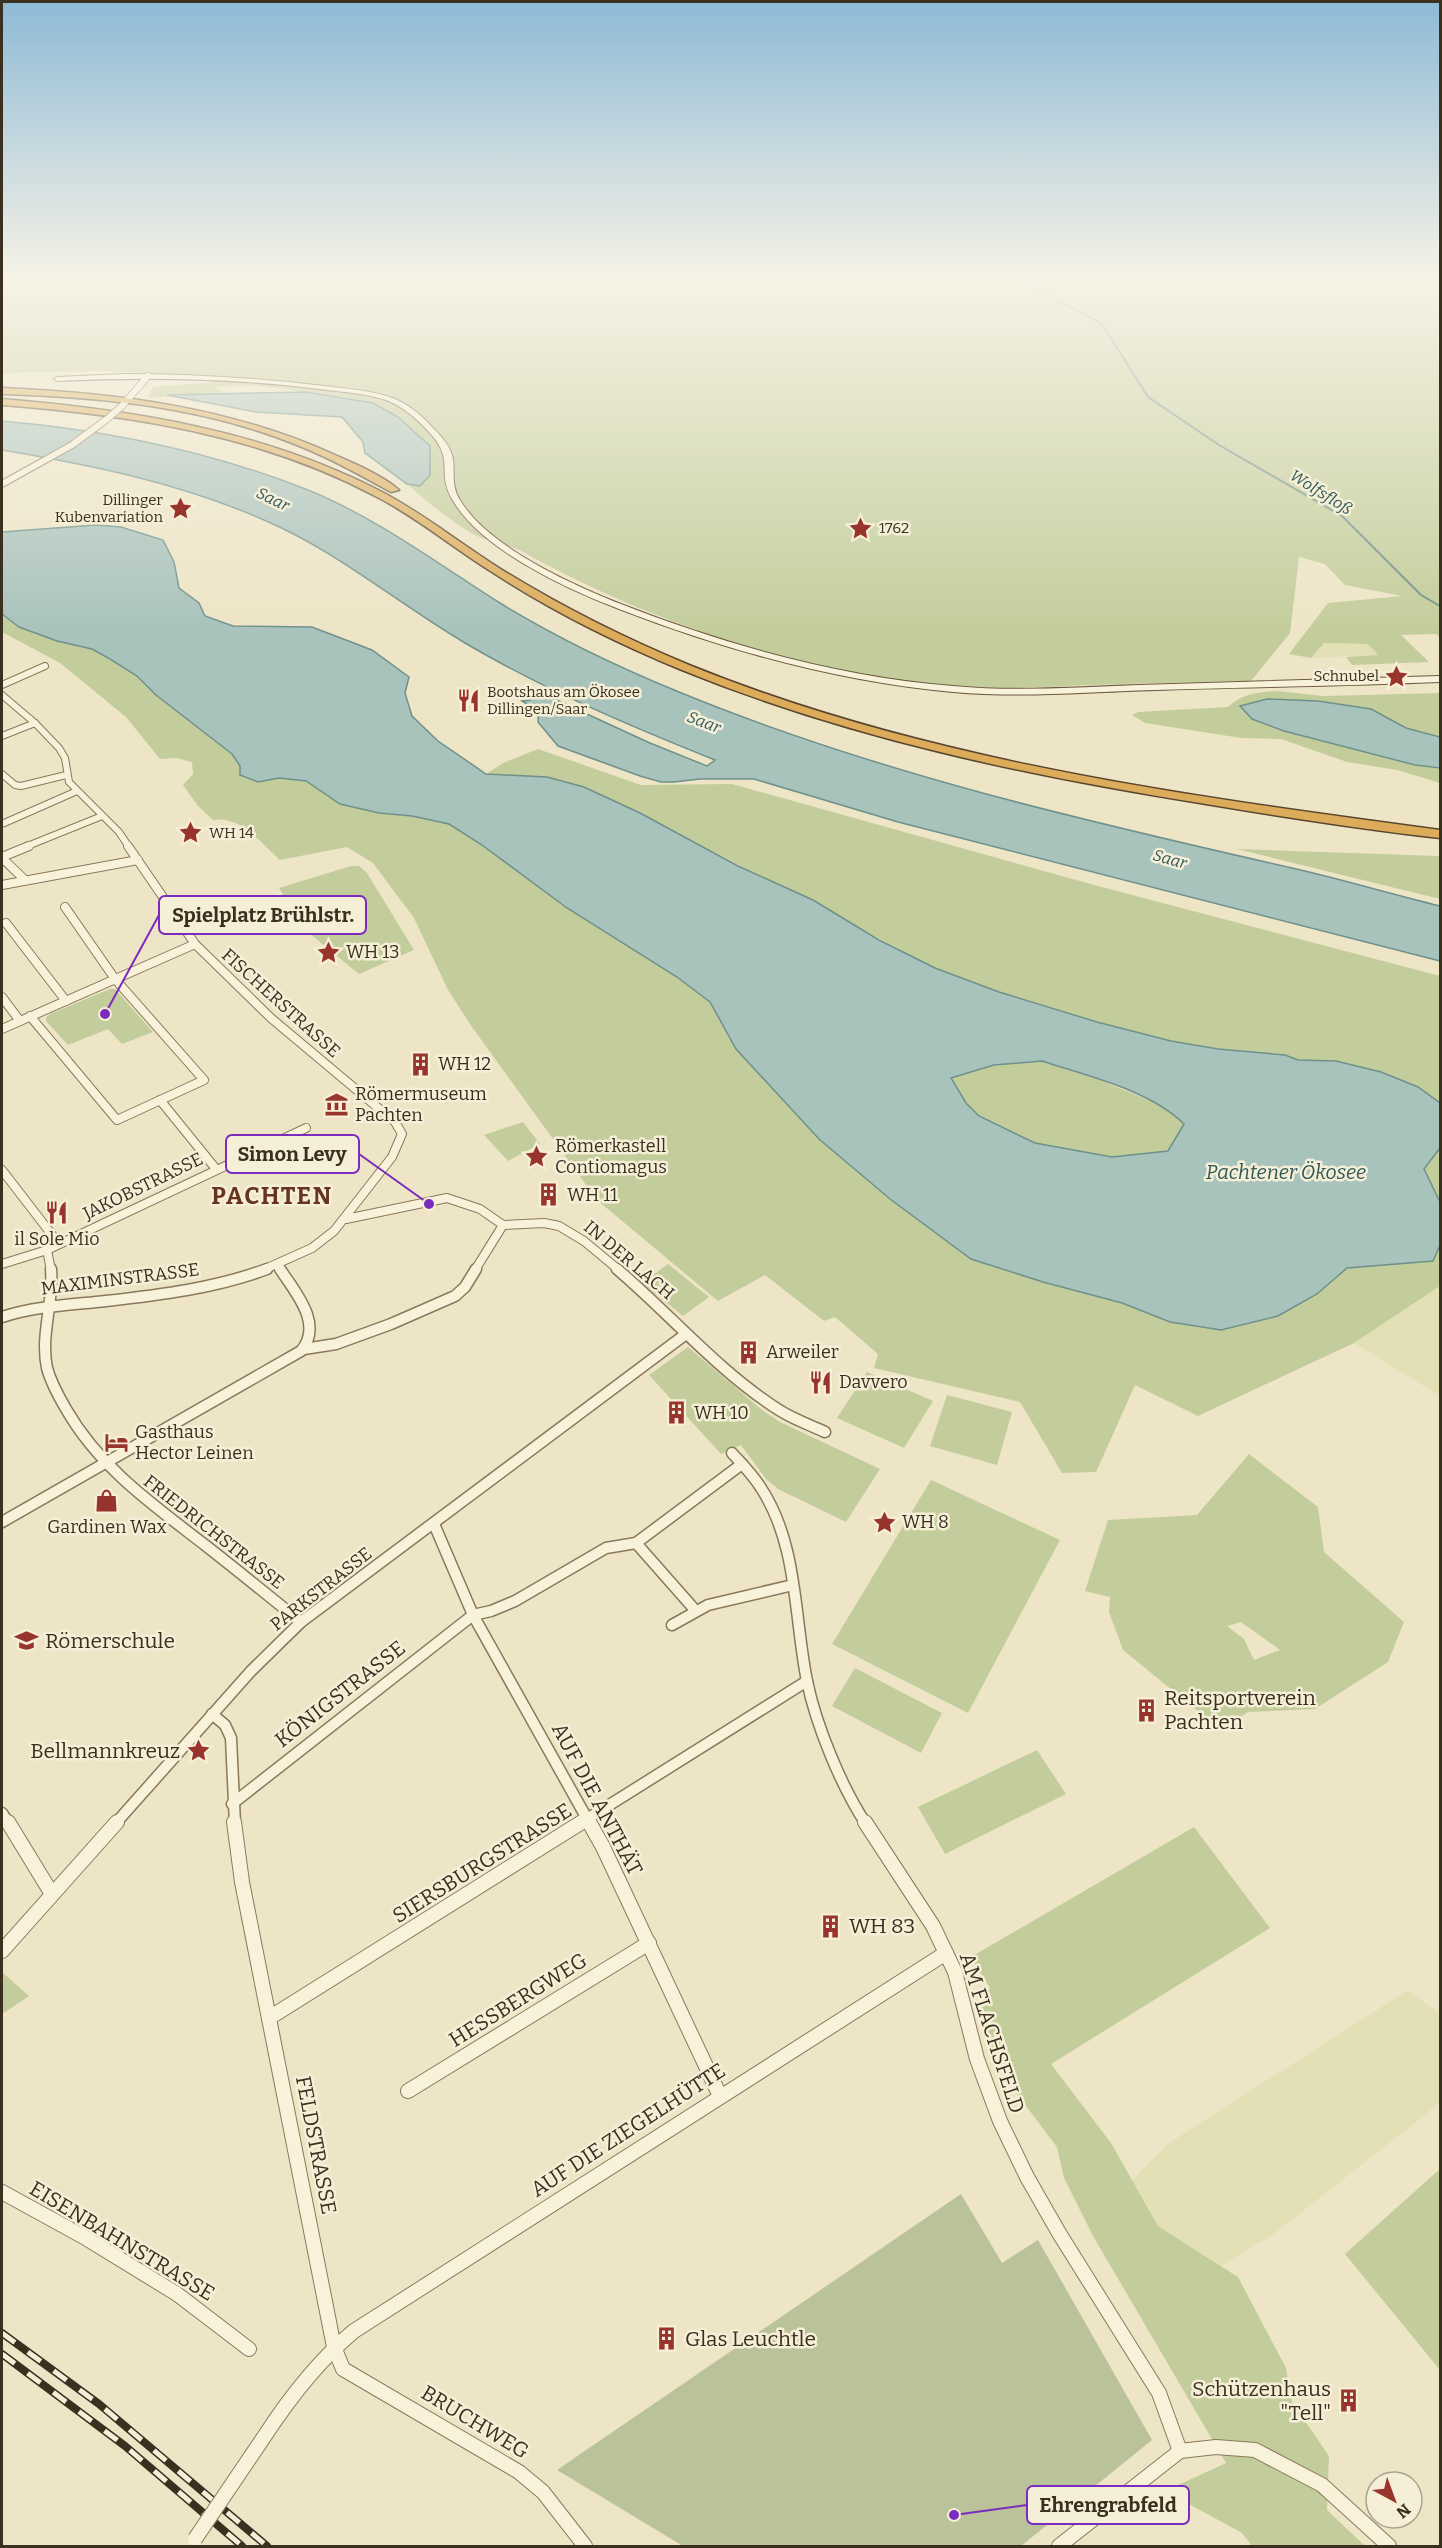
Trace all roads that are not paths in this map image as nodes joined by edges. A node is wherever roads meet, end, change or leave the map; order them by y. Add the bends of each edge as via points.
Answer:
1 (63, 397) edge
2 (130, 397) edge
3 (376, 397) edge
4 (2, 400) edge
5 (125, 403) junction
6 (2, 410) edge
7 (105, 421) junction
8 (2, 484) edge
9 (418, 512) junction
10 (45, 666) dead end
11 (1440, 679) edge
12 (2, 685) edge
13 (2, 695) edge
14 (35, 723) junction
15 (2, 736) edge
16 (2, 774) edge
17 (66, 775) junction
18 (1134, 786) junction
19 (77, 791) junction
20 (102, 816) junction
21 (2, 824) edge
22 (1440, 825) edge
23 (1440, 834) edge
24 (2, 858) edge
25 (138, 860) junction
26 (25, 880) junction
27 (2, 885) edge
28 (65, 907) dead end
29 (6, 924) dead end
30 (195, 944) junction
31 (115, 979) junction
32 (2, 997) edge
33 (66, 1000) junction
34 (30, 1016) junction
35 (20, 1021) junction
36 (2, 1029) edge
37 (160, 1100) junction
38 (306, 1128) dead end
39 (216, 1169) junction
40 (2, 1170) edge
41 (346, 1219) junction
42 (503, 1225) junction
43 (60, 1244) junction
44 (47, 1250) junction
45 (2, 1264) edge
46 (277, 1264) junction
47 (52, 1305) junction
48 (2, 1317) edge
49 (686, 1334) junction
50 (304, 1349) junction
51 (825, 1432) dead end
52 (732, 1453) dead end
53 (103, 1464) junction
54 (742, 1464) junction
55 (2, 1522) edge
56 (434, 1524) junction
57 (636, 1543) junction
58 (793, 1585) junction
59 (695, 1610) junction
60 (473, 1615) junction
61 (302, 1622) junction
62 (672, 1625) dead end
63 (807, 1681) junction
64 (212, 1714) junction
65 (232, 1804) junction
66 (2, 1813) edge
67 (589, 1819) junction
68 (52, 1894) junction
69 (649, 1943) junction
70 (2, 1951) edge
71 (946, 1953) junction
72 (269, 2018) junction
73 (408, 2091) dead end
74 (720, 2096) junction
75 (2, 2192) edge
76 (334, 2347) junction
77 (249, 2349) dead end
78 (1180, 2451) junction
79 (192, 2543) edge
80 (585, 2547) edge
81 (1059, 2547) edge
82 (1389, 2547) edge

1 - 5 highway
2 - 5 street
3 - 11 main road via 396,402 414,414 448,451 449,486 463,509 509,549 568,583 620,606 798,664 888,683 991,692
4 - 9 highway via 131,416 237,438 337,474
5 - 7 street, bridge
5 - 9 highway via 208,413 291,438 367,474
6 - 7 highway
7 - 8 street via 51,458
7 - 9 highway via 186,436 277,460
9 - 18 highway via 492,567 561,609 693,670 764,697 952,752
10 - 12 street
13 - 14 street, FISCHERSTRASSE
14 - 15 street
14 - 17 street, FISCHERSTRASSE via 65,758
16 - 17 street via 21,786
17 - 19 street, FISCHERSTRASSE
18 - 22 highway
18 - 23 highway via 1246,808
19 - 20 street, FISCHERSTRASSE
19 - 21 street
20 - 24 street
20 - 25 street, FISCHERSTRASSE
24 - 26 street
25 - 26 street
25 - 30 street, FISCHERSTRASSE
26 - 27 street
28 - 31 street
29 - 33 street
30 - 31 street
30 - 41 street, FISCHERSTRASSE via 272,1019 400,1127 401,1140
31 - 33 street
31 - 37 street via 204,1080
32 - 35 street
33 - 34 street
34 - 35 street
34 - 37 street via 117,1120
35 - 36 street
37 - 39 street
38 - 39 street, JAKOBSTRASSE
39 - 43 street, JAKOBSTRASSE
40 - 43 street
41 - 42 street via 447,1198 480,1209
41 - 46 street, MAXIMINSTRASSE via 316,1244
42 - 49 street, IN DER LACH via 544,1223 573,1233 635,1284
42 - 50 street via 465,1287 454,1296 336,1344
43 - 44 street, JAKOBSTRASSE
44 - 45 street, JAKOBSTRASSE
44 - 47 street, FRIEDRICHSTRASSE via 54,1284
46 - 47 street, MAXIMINSTRASSE via 231,1280 184,1290
46 - 50 street via 311,1324
47 - 48 street, MAXIMINSTRASSE
47 - 53 street, FRIEDRICHSTRASSE via 47,1367 52,1383 80,1435
49 - 51 street, IN DER LACH via 761,1398
49 - 56 street, PARKSTRASSE
50 - 53 street
52 - 54 street, AM FLACHSFELD
53 - 55 street
53 - 61 street, FRIEDRICHSTRASSE
54 - 57 street
54 - 58 street, AM FLACHSFELD via 775,1513 786,1544
56 - 60 street, AUF DIE ANTHÄT
56 - 61 street, PARKSTRASSE
57 - 59 street
57 - 60 street via 606,1548 515,1601
58 - 59 street
58 - 63 street, AM FLACHSFELD
59 - 62 street
60 - 65 street, KÖNIGSTRASSE
60 - 67 street, AUF DIE ANTHÄT
61 - 64 street, PARKSTRASSE
63 - 67 street, SIERSBURGSTRASSE
63 - 71 street, AM FLACHSFELD via 825,1740 854,1806 933,1926
64 - 65 street, FELDSTRASSE via 225,1725 231,1738
64 - 68 street, PARKSTRASSE
65 - 72 street, FELDSTRASSE via 242,1882
66 - 68 street
67 - 69 street, AUF DIE ANTHÄT
67 - 72 street, SIERSBURGSTRASSE
68 - 70 street, PARKSTRASSE
69 - 73 street, HESSBERGWEG
69 - 74 street, AUF DIE ANTHÄT
71 - 74 street, AUF DIE ZIEGELHÜTTE
71 - 78 street, AM FLACHSFELD via 1000,2121 1059,2233 1159,2393
72 - 76 street, FELDSTRASSE
74 - 76 street, AUF DIE ZIEGELHÜTTE
75 - 77 street, EISENBAHNSTRASSE via 177,2295
76 - 79 street, bridge via 291,2394
76 - 80 street, BRUCHWEG via 343,2369 519,2472 543,2492
78 - 81 street
78 - 82 street via 1216,2447 1255,2450 1322,2485

